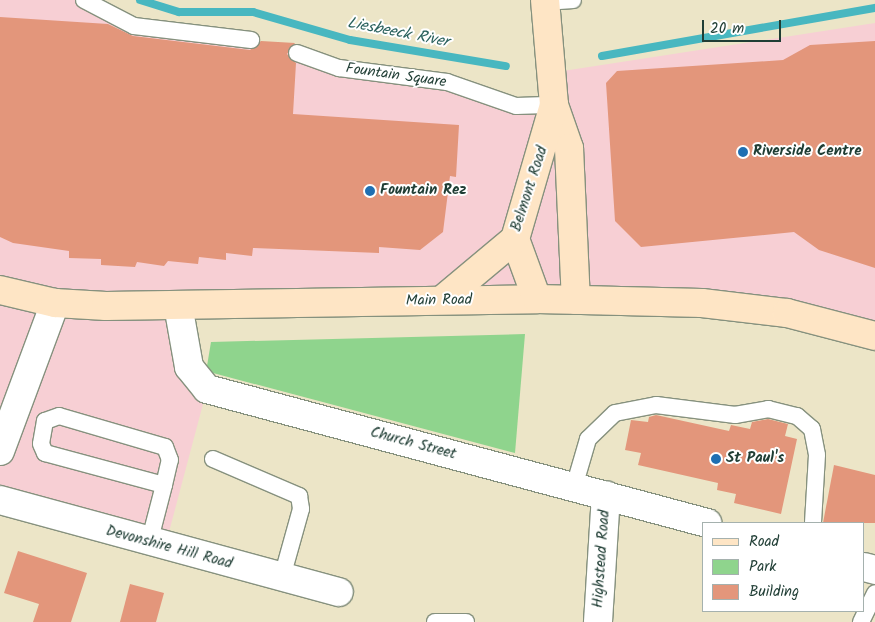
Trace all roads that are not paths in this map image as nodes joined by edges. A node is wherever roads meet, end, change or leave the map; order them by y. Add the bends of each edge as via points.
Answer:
1 (84, 0) edge
2 (573, 0) edge
3 (545, 1) edge
4 (250, 40) dead end
5 (297, 54) dead end
6 (554, 105) junction
7 (515, 239) junction
8 (0, 290) edge
9 (537, 299) junction
10 (442, 300) junction
11 (576, 300) junction
12 (55, 303) junction
13 (178, 306) junction
14 (875, 336) edge
15 (0, 451) edge
16 (213, 459) dead end
17 (164, 485) junction
18 (574, 487) junction
19 (606, 495) junction
20 (0, 500) edge
21 (703, 522) edge
22 (812, 522) edge
23 (149, 543) junction
24 (282, 578) junction
25 (339, 592) dead end
26 (875, 593) edge
27 (435, 622) edge
28 (466, 622) edge
29 (598, 622) edge
30 (861, 622) edge

1 - 4 lane via 134,26
2 - 3 lane
3 - 6 main road, Belmont Road
5 - 6 lane, Fountain Square via 339,68 447,82 516,106
6 - 7 main road, Belmont Road
6 - 11 main road, Belmont Road via 569,148
7 - 9 main road, Belmont Road
7 - 10 main road
8 - 12 main road, Main Road
9 - 10 main road, Main Road
9 - 11 main road, Main Road
10 - 13 main road, Main Road
11 - 14 main road, Main Road via 744,306 830,322
12 - 13 main road, Main Road
12 - 15 street
13 - 18 street, Church Street via 189,368 207,389
16 - 24 lane via 299,496 301,509
17 - 17 lane via 171,456 162,444 59,416 45,421 41,444 45,453
17 - 23 lane
18 - 19 street, Church Street
18 - 22 lane via 588,438 615,413 656,405 735,415 768,409 797,416 812,429 817,455
19 - 21 street, Church Street
19 - 29 street, Highstead Road
20 - 23 street, Devonshire Hill Road
23 - 24 street, Devonshire Hill Road
24 - 25 street, Devonshire Hill Road
26 - 30 lane
27 - 28 lane

